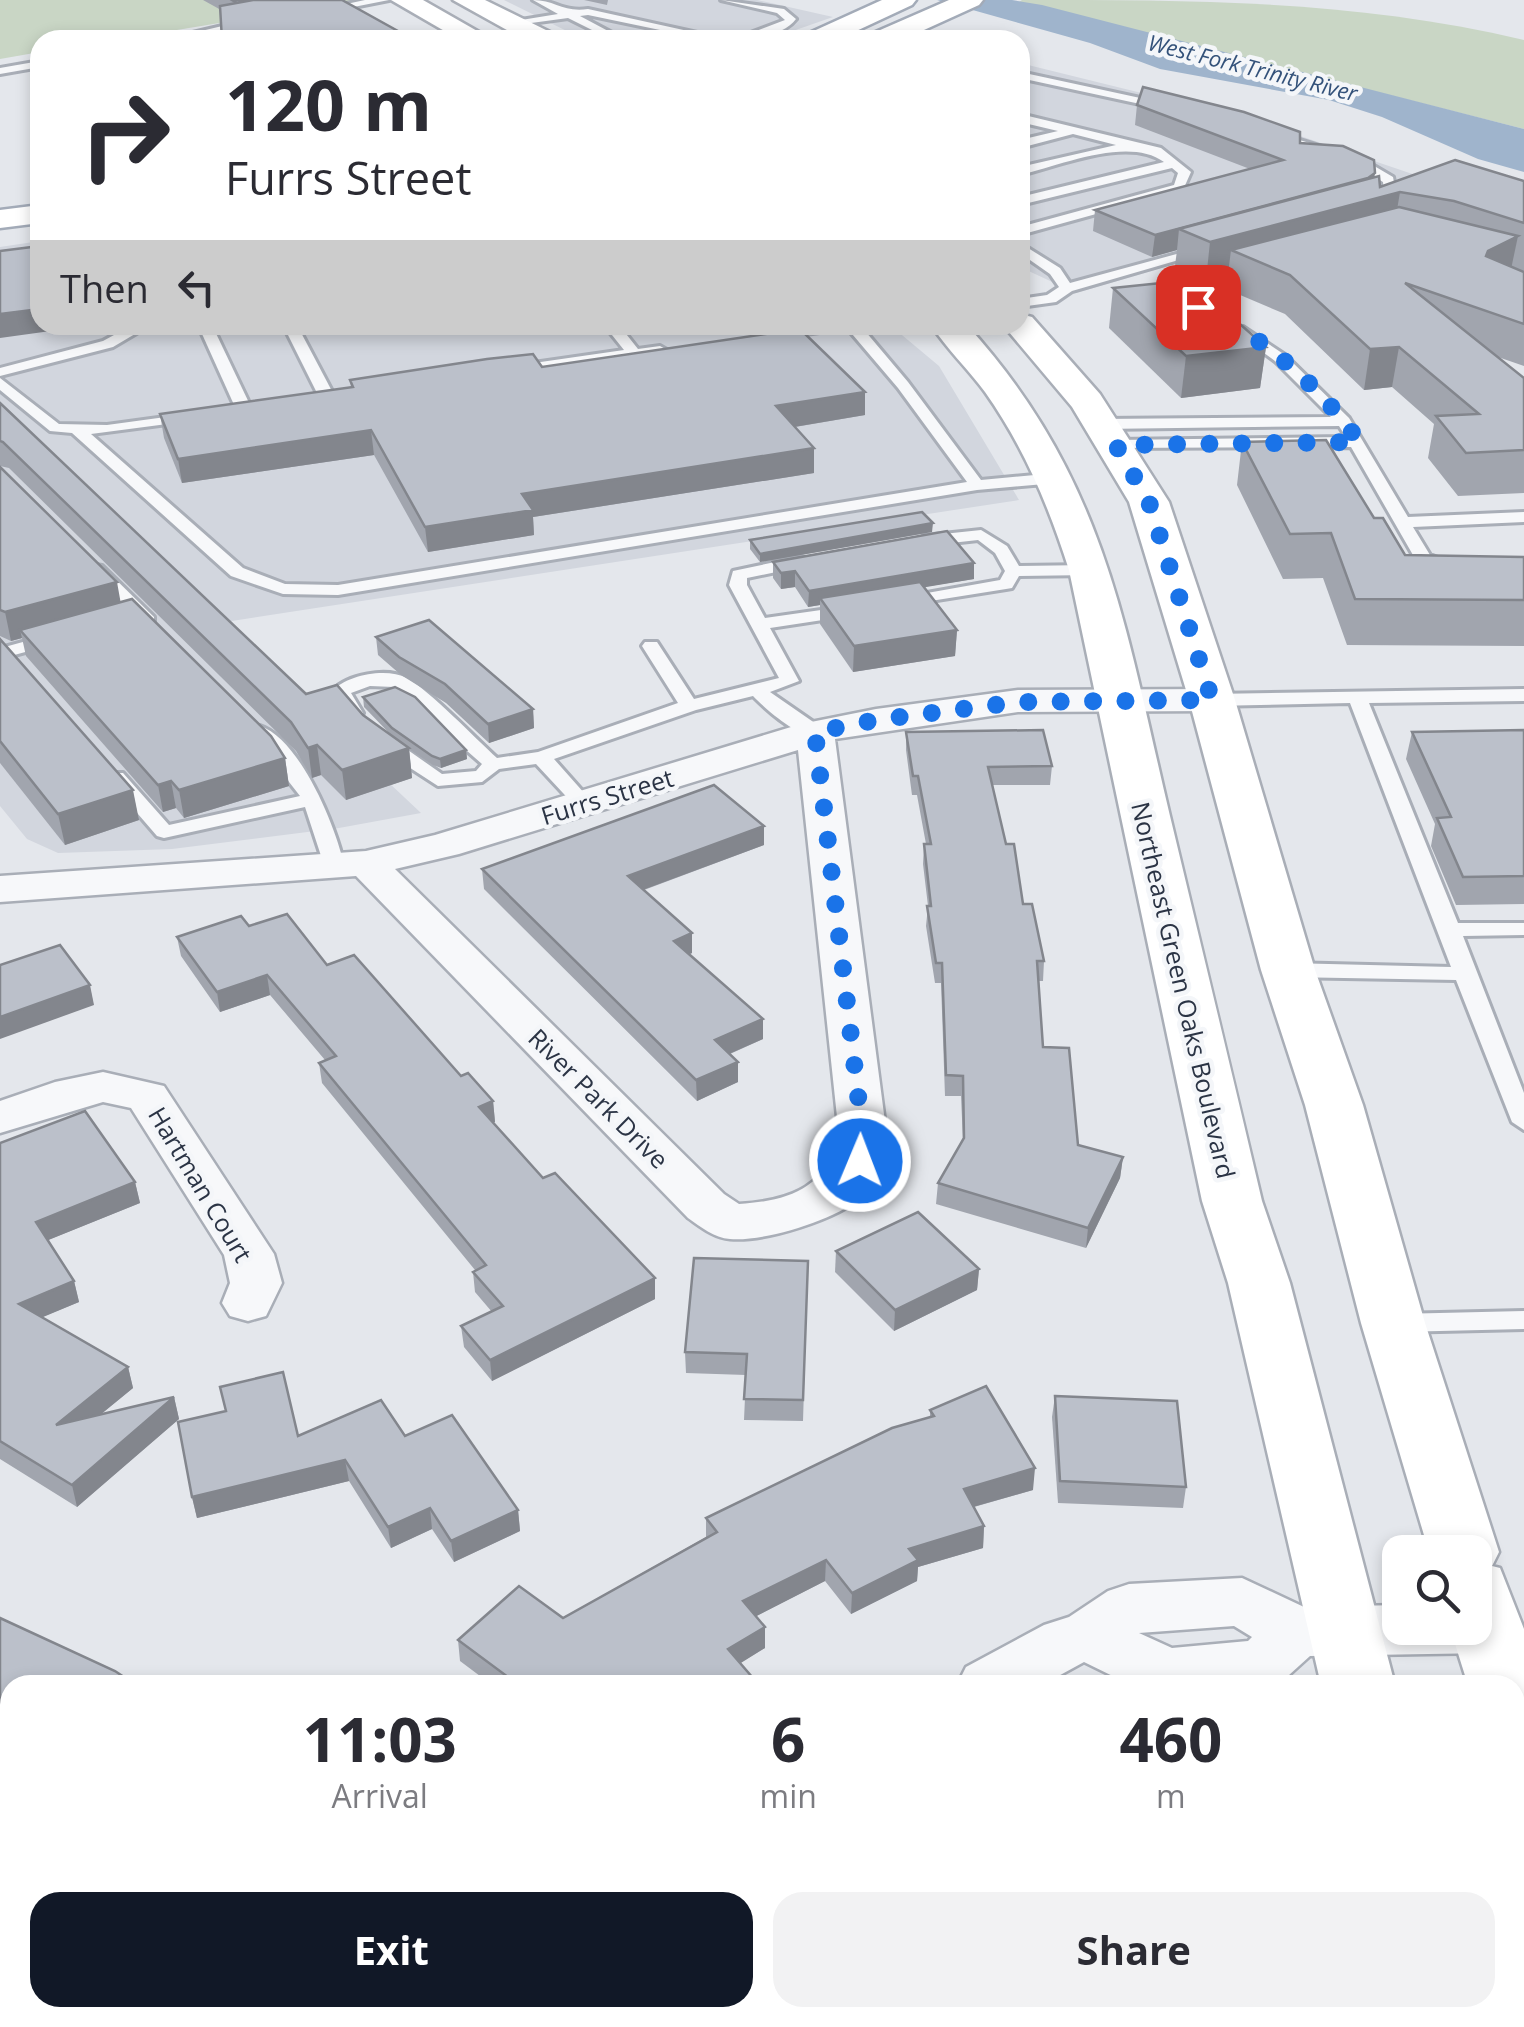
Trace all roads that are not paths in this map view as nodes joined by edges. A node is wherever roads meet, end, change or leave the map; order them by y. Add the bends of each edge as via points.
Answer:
1 (384, 0) edge
2 (404, 0) edge
3 (466, 0) edge
4 (538, 0) edge
5 (726, 0) edge
6 (970, 0) edge
7 (344, 7) junction
8 (306, 13) edge
9 (906, 13) edge
10 (566, 14) junction
11 (358, 15) edge
12 (269, 20) edge
13 (513, 24) junction
14 (227, 30) edge
15 (461, 30) edge
16 (525, 30) edge
17 (599, 30) edge
18 (675, 30) edge
19 (770, 30) edge
20 (837, 30) edge
21 (30, 66) edge
22 (0, 71) edge
23 (1030, 76) edge
24 (1186, 111) edge
25 (1030, 120) edge
26 (1259, 129) edge
27 (1075, 131) junction
28 (1030, 142) edge
29 (1134, 144) junction
30 (1176, 162) junction
31 (1030, 169) edge
32 (1030, 198) edge
33 (1370, 205) edge
34 (30, 215) edge
35 (0, 219) edge
36 (1030, 228) edge
37 (1218, 246) edge
38 (1030, 254) edge
39 (1268, 268) edge
40 (1066, 288) junction
41 (1030, 302) edge
42 (1198, 307) edge
43 (1225, 318) edge
44 (125, 335) edge
45 (209, 335) edge
46 (295, 335) edge
47 (619, 335) edge
48 (769, 335) edge
49 (860, 335) edge
50 (956, 335) edge
51 (1030, 335) edge
52 (747, 338) edge
53 (672, 348) edge
54 (634, 353) junction
55 (0, 372) edge
56 (500, 372) edge
57 (0, 382) edge
58 (326, 396) edge
59 (1344, 421) junction
60 (76, 429) junction
61 (1109, 435) junction
62 (1359, 442) junction
63 (1056, 478) junction
64 (977, 484) junction
65 (1524, 518) edge
66 (1403, 522) junction
67 (912, 543) edge
68 (824, 558) edge
69 (86, 559) edge
70 (1090, 570) junction
71 (1014, 571) junction
72 (1474, 576) edge
73 (758, 624) junction
74 (64, 636) edge
75 (167, 640) edge
76 (651, 646) dead end
77 (9, 654) edge
78 (757, 688) junction
79 (1524, 696) edge
80 (1356, 698) junction
81 (1119, 700) junction
82 (1212, 700) junction
83 (689, 706) junction
84 (246, 718) edge
85 (815, 732) junction
86 (98, 757) edge
87 (540, 757) junction
88 (493, 764) junction
89 (314, 799) junction
90 (582, 803) junction
91 (350, 864) junction
92 (0, 889) edge
93 (1524, 929) edge
94 (1450, 930) junction
95 (1288, 970) junction
96 (1464, 974) junction
97 (0, 1118) edge
98 (1524, 1122) edge
99 (248, 1303) dead end
100 (1524, 1320) edge
101 (1394, 1323) junction
102 (1459, 1535) edge
103 (1498, 1632) edge
104 (1333, 1650) edge
105 (1006, 1675) edge

1 - 7 lane
2 - 15 main road
3 - 13 main road
4 - 10 lane
5 - 19 lane via 790,19
6 - 9 main road
7 - 8 lane
7 - 11 lane
9 - 20 main road via 864,17
10 - 13 lane
10 - 17 lane
10 - 18 lane via 588,12
12 - 14 lane
13 - 16 main road
21 - 22 lane
23 - 24 lane
25 - 27 lane
26 - 33 lane via 1360,162 1390,180 1390,194
27 - 28 lane
27 - 29 lane
29 - 30 lane
29 - 31 lane
30 - 32 lane
30 - 36 lane via 1185,172 1179,188
34 - 35 main road
37 - 40 lane
38 - 40 lane via 1055,270
39 - 42 lane via 1175,294
40 - 41 lane via 1051,300
43 - 59 lane via 1280,358
44 - 55 lane
45 - 60 lane via 235,408 107,430
46 - 58 lane
47 - 54 lane
48 - 52 lane
49 - 64 lane
50 - 63 main road, Northeast Green Oaks Boulevard via 1010,398
51 - 61 main road
53 - 54 lane
54 - 56 lane
57 - 60 lane via 55,428
59 - 61 lane
59 - 62 lane
60 - 64 lane via 236,572 283,589 338,590
61 - 62 lane
61 - 82 main road via 1149,502
62 - 66 lane
63 - 64 lane
63 - 70 main road, Northeast Green Oaks Boulevard
65 - 66 lane
66 - 72 lane via 1423,558
67 - 71 lane via 981,535 1002,550
68 - 73 lane via 739,574 741,595
69 - 75 lane via 131,617
70 - 71 lane
70 - 81 main road, Northeast Green Oaks Boulevard
71 - 73 lane via 1006,584 992,588
73 - 78 lane via 790,681
74 - 77 lane
76 - 83 lane
78 - 83 lane
78 - 85 lane
79 - 80 lane
80 - 82 lane
80 - 94 lane
81 - 82 street, Furrs Street
81 - 85 street, Furrs Street via 1018,702
81 - 104 main road, Northeast Green Oaks Boulevard via 1232,1201 1259,1283
82 - 95 main road
83 - 87 lane
84 - 89 lane
85 - 90 street, Furrs Street
85 - 91 street, River Park Drive via 864,1146 847,1183 808,1207 730,1222 706,1206
86 - 89 lane via 164,832
87 - 88 lane
87 - 90 lane
88 - 88 lane via 482,776 438,780 381,740 344,703 341,691 364,681 400,682
89 - 91 lane
90 - 91 street, Furrs Street via 445,845
91 - 92 street, Furrs Street
93 - 94 lane
94 - 96 lane
95 - 96 lane
95 - 101 main road via 1334,1105
96 - 98 lane
97 - 99 street, Hartman Court via 103,1087 147,1096 249,1254 256,1283
100 - 101 lane
101 - 102 main road
103 - 104 street
104 - 105 street via 1167,1674 1088,1636

